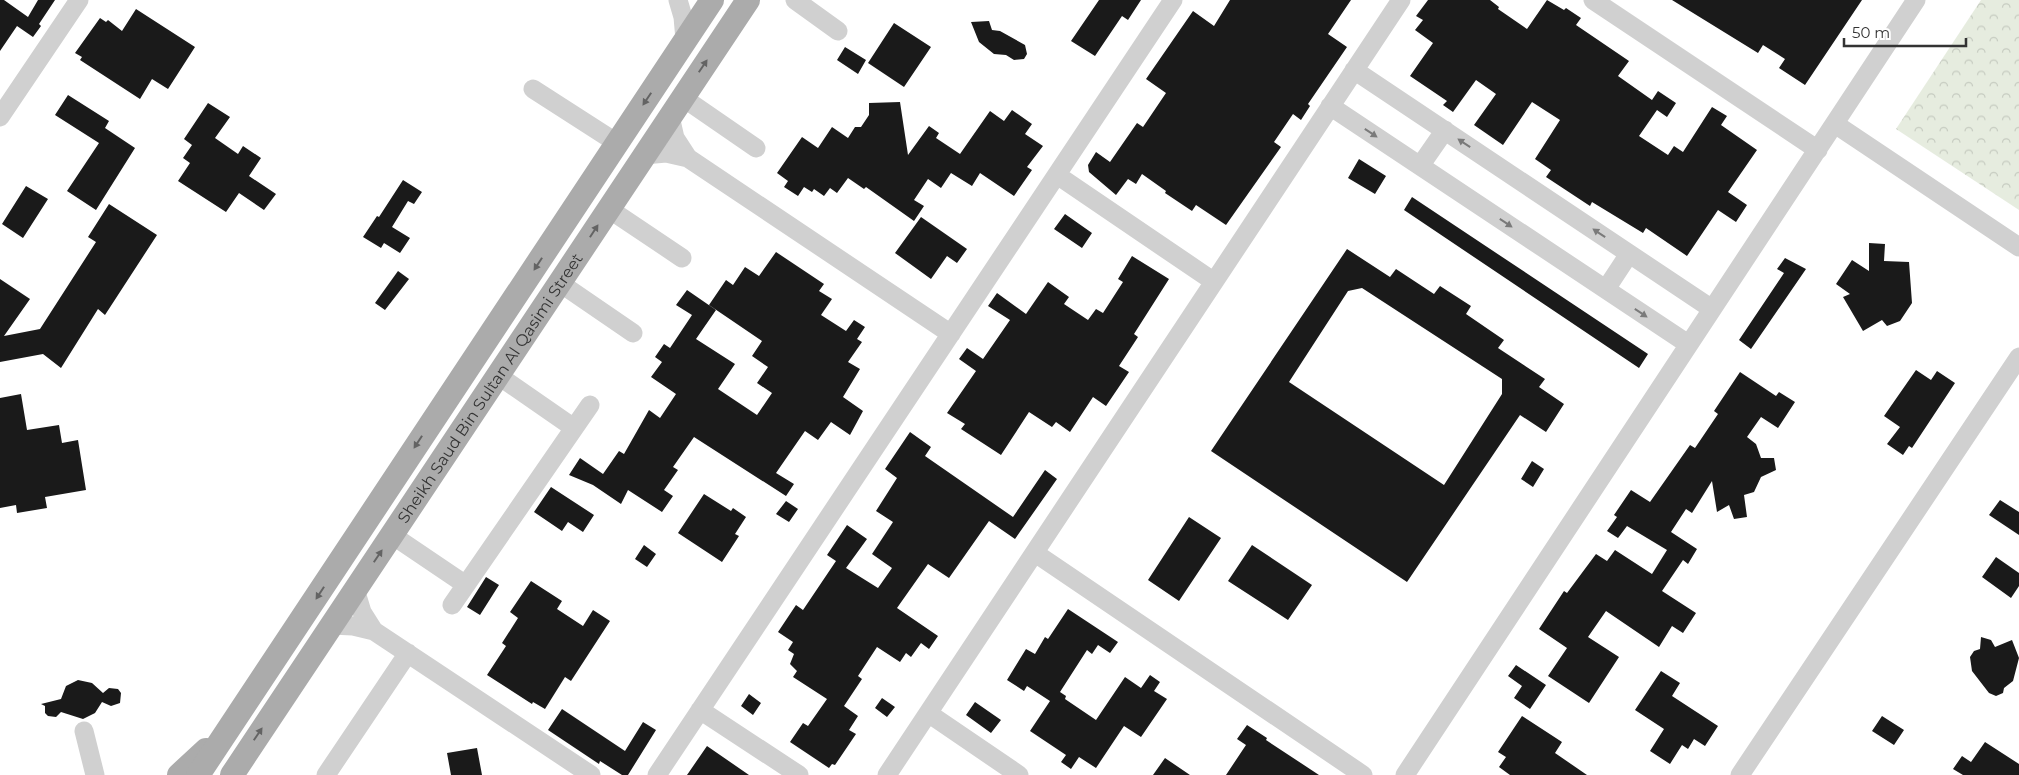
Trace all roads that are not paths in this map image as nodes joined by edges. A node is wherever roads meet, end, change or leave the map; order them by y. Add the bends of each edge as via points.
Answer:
1 (79, 0) edge
2 (678, 0) edge
3 (712, 0) edge
4 (748, 0) edge
5 (795, 0) edge
6 (1173, 0) edge
7 (1401, 0) edge
8 (1593, 0) edge
9 (1916, 0) edge
10 (838, 31) dead end
11 (685, 40) junction
12 (1354, 70) junction
13 (533, 89) dead end
14 (676, 106) junction
15 (1330, 106) junction
16 (0, 117) edge
17 (1835, 124) junction
18 (1445, 130) junction
19 (617, 143) junction
20 (756, 148) dead end
21 (1818, 150) junction
22 (644, 155) junction
23 (688, 158) junction
24 (1420, 166) junction
25 (1057, 175) junction
26 (609, 209) junction
27 (2019, 247) edge
28 (1629, 254) junction
29 (682, 258) dead end
30 (1213, 281) junction
31 (560, 283) junction
32 (1606, 289) junction
33 (1712, 309) junction
34 (633, 333) dead end
35 (951, 334) junction
36 (1688, 344) junction
37 (2019, 357) edge
38 (499, 376) junction
39 (443, 402) junction
40 (590, 405) dead end
41 (574, 428) junction
42 (454, 443) junction
43 (392, 535) junction
44 (1035, 553) junction
45 (466, 585) junction
46 (355, 589) junction
47 (452, 605) dead end
48 (331, 625) junction
49 (374, 631) junction
50 (408, 653) junction
51 (700, 710) junction
52 (928, 713) junction
53 (227, 730) junction
54 (84, 732) dead end
55 (95, 775) edge
56 (179, 775) edge
57 (198, 775) edge
58 (232, 775) edge
59 (326, 775) edge
60 (591, 775) edge
61 (657, 775) edge
62 (799, 775) edge
63 (887, 775) edge
64 (1019, 775) edge
65 (1363, 775) edge
66 (1405, 775) edge
67 (1740, 775) edge

1 - 16 street
2 - 11 street
3 - 11 main road, Sheikh Saud Bin Sultan Al Qasimi Street
14 -> 4 main road, Sheikh Saud Bin Sultan Al Qasimi Street
5 - 10 street
6 - 25 street
7 - 12 street
8 - 21 street
9 - 17 street
11 -> 19 main road, Sheikh Saud Bin Sultan Al Qasimi Street
12 - 15 street
12 - 18 street
13 - 19 street
14 - 20 street
14 - 22 main road, Sheikh Saud Bin Sultan Al Qasimi Street
14 - 23 street via 675,138
15 -> 24 street
15 - 30 street
17 - 21 street
17 - 27 street
18 - 24 street
28 -> 18 street
19 -> 39 main road, Sheikh Saud Bin Sultan Al Qasimi Street
21 - 33 street
22 - 23 street via 666,153
22 - 26 main road, Sheikh Saud Bin Sultan Al Qasimi Street
23 - 35 street
24 -> 32 street
25 - 30 street
25 - 35 street
26 - 29 street
31 -> 26 main road, Sheikh Saud Bin Sultan Al Qasimi Street
28 - 32 street
28 - 33 street
30 - 44 street
31 - 34 street
31 - 38 main road, Sheikh Saud Bin Sultan Al Qasimi Street
32 -> 36 street
33 - 36 street
35 - 51 street
36 - 66 street
37 - 67 street
38 - 41 street
38 - 42 main road, Sheikh Saud Bin Sultan Al Qasimi Street
39 - 42 main road via 438,427 441,434
39 -> 53 main road, Sheikh Saud Bin Sultan Al Qasimi Street
40 - 41 street
41 - 45 street
42 - 43 main road, Sheikh Saud Bin Sultan Al Qasimi Street
43 - 45 street
46 -> 43 main road, Sheikh Saud Bin Sultan Al Qasimi Street
44 - 52 street
44 - 65 street
45 - 47 street
46 - 48 main road, Sheikh Saud Bin Sultan Al Qasimi Street
46 - 49 street via 362,612
48 - 49 street
58 -> 48 main road, Sheikh Saud Bin Sultan Al Qasimi Street
49 - 50 street
50 - 59 street
50 - 60 street
51 - 61 street
51 - 62 street
52 - 63 street
52 - 64 street
53 - 56 main road
53 - 57 main road, Sheikh Saud Bin Sultan Al Qasimi Street
54 - 55 street

